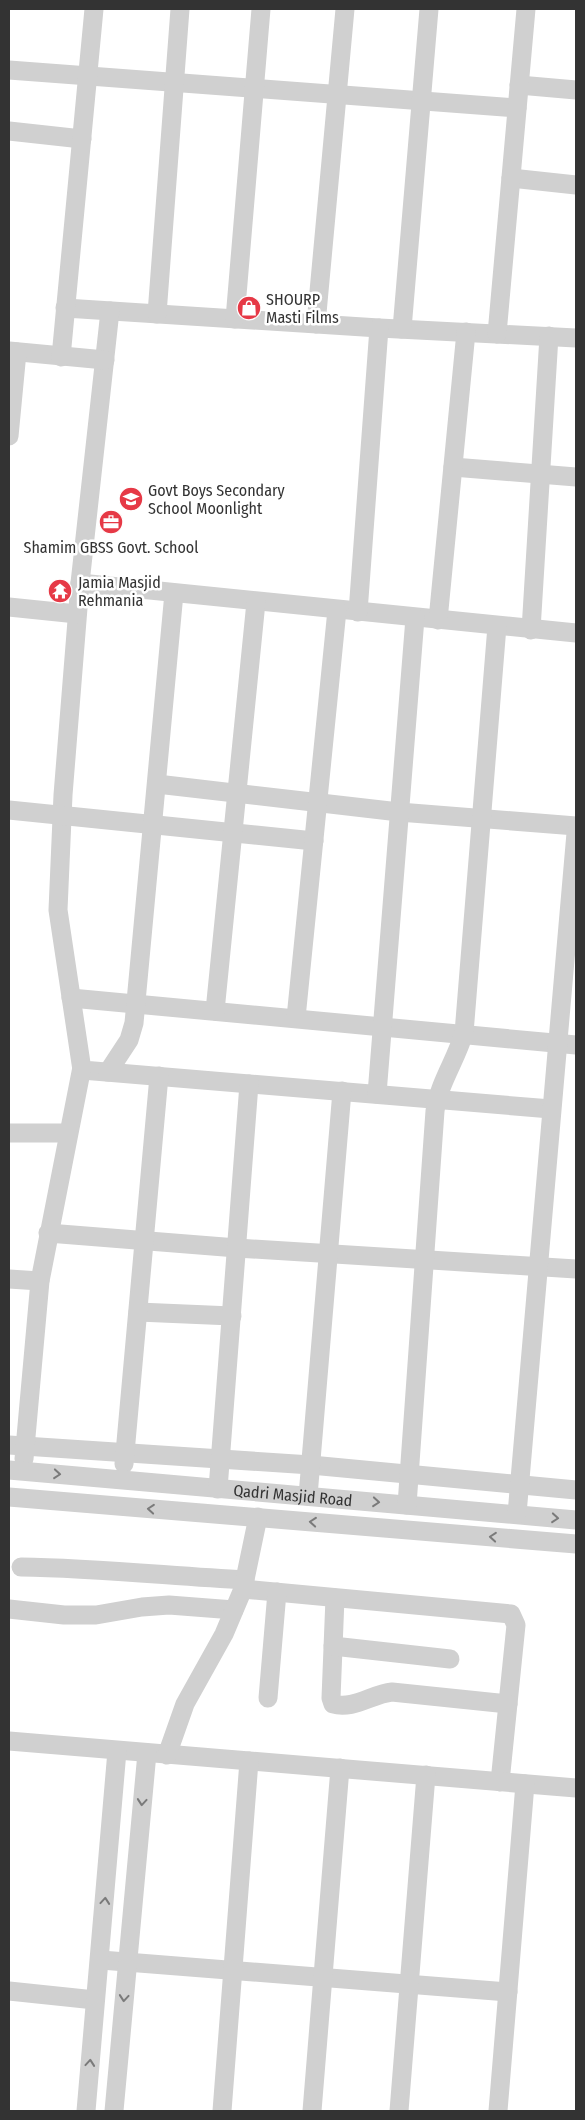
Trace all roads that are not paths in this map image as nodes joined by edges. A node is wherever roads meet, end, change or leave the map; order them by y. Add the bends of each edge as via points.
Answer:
1 (94, 9) edge
2 (180, 9) edge
3 (261, 9) edge
4 (345, 9) edge
5 (429, 9) edge
6 (526, 9) edge
7 (9, 70) edge
8 (88, 76) junction
9 (175, 83) junction
10 (519, 85) junction
11 (255, 88) junction
12 (576, 90) edge
13 (336, 95) junction
14 (422, 102) junction
15 (517, 108) junction
16 (9, 131) edge
17 (82, 139) junction
18 (511, 178) junction
19 (576, 185) edge
20 (65, 308) junction
21 (110, 311) junction
22 (156, 314) junction
23 (235, 319) junction
24 (316, 324) junction
25 (379, 328) junction
26 (402, 330) junction
27 (466, 332) junction
28 (498, 334) junction
29 (549, 336) junction
30 (576, 338) edge
31 (13, 352) edge
32 (61, 357) junction
33 (104, 360) junction
34 (9, 436) edge
35 (453, 467) junction
36 (540, 475) junction
37 (576, 478) edge
38 (80, 583) junction
39 (174, 593) junction
40 (256, 602) junction
41 (9, 607) edge
42 (337, 610) junction
43 (358, 612) junction
44 (77, 614) junction
45 (416, 618) junction
46 (438, 620) junction
47 (496, 626) junction
48 (531, 630) junction
49 (576, 633) edge
50 (157, 784) junction
51 (236, 794) junction
52 (318, 803) junction
53 (9, 810) edge
54 (399, 812) junction
55 (62, 815) junction
56 (480, 818) junction
57 (153, 825) junction
58 (576, 826) edge
59 (233, 832) junction
60 (576, 833) edge
61 (314, 841) junction
62 (71, 998) junction
63 (136, 1003) junction
64 (215, 1010) junction
65 (296, 1018) junction
66 (383, 1025) junction
67 (464, 1033) junction
68 (556, 1043) junction
69 (576, 1045) edge
70 (82, 1067) junction
71 (108, 1072) junction
72 (159, 1076) junction
73 (249, 1084) junction
74 (342, 1091) junction
75 (377, 1094) junction
76 (437, 1099) junction
77 (551, 1109) junction
78 (9, 1133) edge
79 (68, 1133) junction
80 (48, 1233) junction
81 (144, 1241) junction
82 (237, 1248) junction
83 (328, 1254) junction
84 (424, 1259) junction
85 (539, 1265) junction
86 (576, 1269) edge
87 (9, 1278) edge
88 (40, 1281) junction
89 (138, 1312) junction
90 (232, 1316) junction
91 (17, 1446) edge
92 (125, 1452) junction
93 (220, 1460) junction
94 (311, 1465) junction
95 (16, 1471) edge
96 (409, 1474) junction
97 (123, 1480) junction
98 (520, 1483) junction
99 (218, 1489) junction
100 (576, 1490) edge
101 (308, 1496) junction
102 (9, 1497) edge
103 (407, 1505) junction
104 (517, 1514) junction
105 (258, 1518) junction
106 (576, 1520) edge
107 (576, 1544) edge
108 (21, 1567) dead end
109 (244, 1585) junction
110 (277, 1592) junction
111 (335, 1598) junction
112 (9, 1610) edge
113 (234, 1610) junction
114 (333, 1646) junction
115 (450, 1659) dead end
116 (268, 1698) dead end
117 (508, 1704) junction
118 (9, 1741) edge
119 (117, 1751) junction
120 (147, 1753) junction
121 (167, 1755) junction
122 (249, 1761) junction
123 (340, 1768) junction
124 (426, 1776) junction
125 (500, 1782) junction
126 (575, 1783) edge
127 (525, 1784) junction
128 (101, 1960) junction
129 (128, 1962) junction
130 (233, 1970) junction
131 (323, 1977) junction
132 (410, 1984) junction
133 (9, 1991) edge
134 (508, 1992) junction
135 (95, 2000) junction
136 (86, 2111) edge
137 (114, 2111) edge
138 (222, 2111) edge
139 (312, 2111) edge
140 (399, 2111) edge
141 (498, 2111) edge

1 - 8 street
2 - 9 street
3 - 11 street
4 - 13 street
5 - 14 street
6 - 10 street
7 - 8 street
8 - 9 street
8 - 17 street
9 - 11 street
9 - 22 street
10 - 12 street
10 - 15 street
11 - 13 street
11 - 23 street
13 - 14 street
13 - 24 street
14 - 15 street
14 - 26 street
15 - 18 street
16 - 17 street
17 - 20 street
18 - 19 street
18 - 28 street
20 - 21 street
20 - 32 street
21 - 22 street
21 - 33 street
22 - 23 street
23 - 24 street
24 - 25 street
25 - 26 street
25 - 43 street
26 - 27 street
27 - 28 street
27 - 35 street
28 - 29 street
29 - 30 street
29 - 36 street
31 - 32 street
31 - 34 street
32 - 33 street
33 - 38 street
35 - 36 street
35 - 46 street
36 - 37 street
36 - 48 street
38 - 39 street
38 - 44 street
39 - 40 street
39 - 50 street
40 - 42 street
40 - 51 street
41 - 44 street
42 - 43 street
42 - 52 street
43 - 45 street
44 - 55 street
45 - 46 street
45 - 54 street
46 - 47 street
47 - 48 street
47 - 56 street
48 - 49 street
50 - 51 street
50 - 57 street
51 - 52 street
51 - 59 street
52 - 54 street
52 - 61 street
53 - 55 street
54 - 56 street
54 - 66 street
55 - 57 street
55 - 62 street via 58,910
56 - 58 street
56 - 67 street
57 - 59 street
57 - 63 street
59 - 61 street
59 - 64 street
60 - 68 street
61 - 65 street
62 - 63 street
62 - 70 street
63 - 64 street
63 - 71 street via 129,1040
64 - 65 street
65 - 66 street
66 - 67 street
66 - 75 street
67 - 68 street
67 - 76 street
68 - 69 street
68 - 77 street
70 - 71 street via 82,1070
70 - 79 street
71 - 72 street
72 - 73 street
72 - 81 street
73 - 74 street
73 - 82 street
74 - 75 street
74 - 83 street
75 - 76 street
76 - 77 street
76 - 84 street
77 - 85 street
78 - 79 street
79 - 80 street
80 - 81 street
80 - 88 street
81 - 82 street
81 - 89 street
82 - 83 street
82 - 90 street
83 - 84 street
83 - 94 street
84 - 85 street
84 - 96 street
85 - 86 street
85 - 98 street
87 - 88 street
88 - 91 street
89 - 90 street
89 - 92 street
90 - 93 street
91 - 92 street
91 - 95 street
92 - 93 street
92 - 97 street
93 - 94 street
93 - 99 street
94 - 96 street
94 - 101 street
95 -> 97 street, Qadri Masjid Road
96 - 98 street
96 - 103 street
97 - 99 street, Qadri Masjid Road
98 - 100 street
98 - 104 street
99 - 101 street, Qadri Masjid Road
101 -> 103 street, Qadri Masjid Road
105 -> 102 street, Qadri Masjid Road
103 - 104 street, Qadri Masjid Road
104 -> 106 street, Qadri Masjid Road
107 -> 105 street, Qadri Masjid Road
105 - 109 street
108 - 109 street via 122,1570
109 - 110 street
109 - 113 street
110 - 111 street
110 - 116 street
111 - 114 street
111 - 117 street via 511,1614 516,1625
112 - 113 street via 96,1615 169,1605
113 - 121 street via 185,1704
114 - 115 street
114 - 117 street via 331,1698 336,1705 360,1702 392,1692
117 - 125 street
118 - 119 street
119 - 120 street
128 -> 119 street
120 - 121 street
120 -> 129 street
121 - 122 street
122 - 123 street
122 - 130 street
123 - 124 street
123 - 131 street
124 - 125 street
124 - 132 street
125 - 127 street
126 - 127 street
127 - 134 street
128 - 129 street
128 - 135 street
129 - 130 street
129 -> 137 street
130 - 131 street
130 - 138 street
131 - 132 street
131 - 139 street
132 - 134 street
132 - 140 street
133 - 135 street
134 - 141 street
136 -> 135 street

